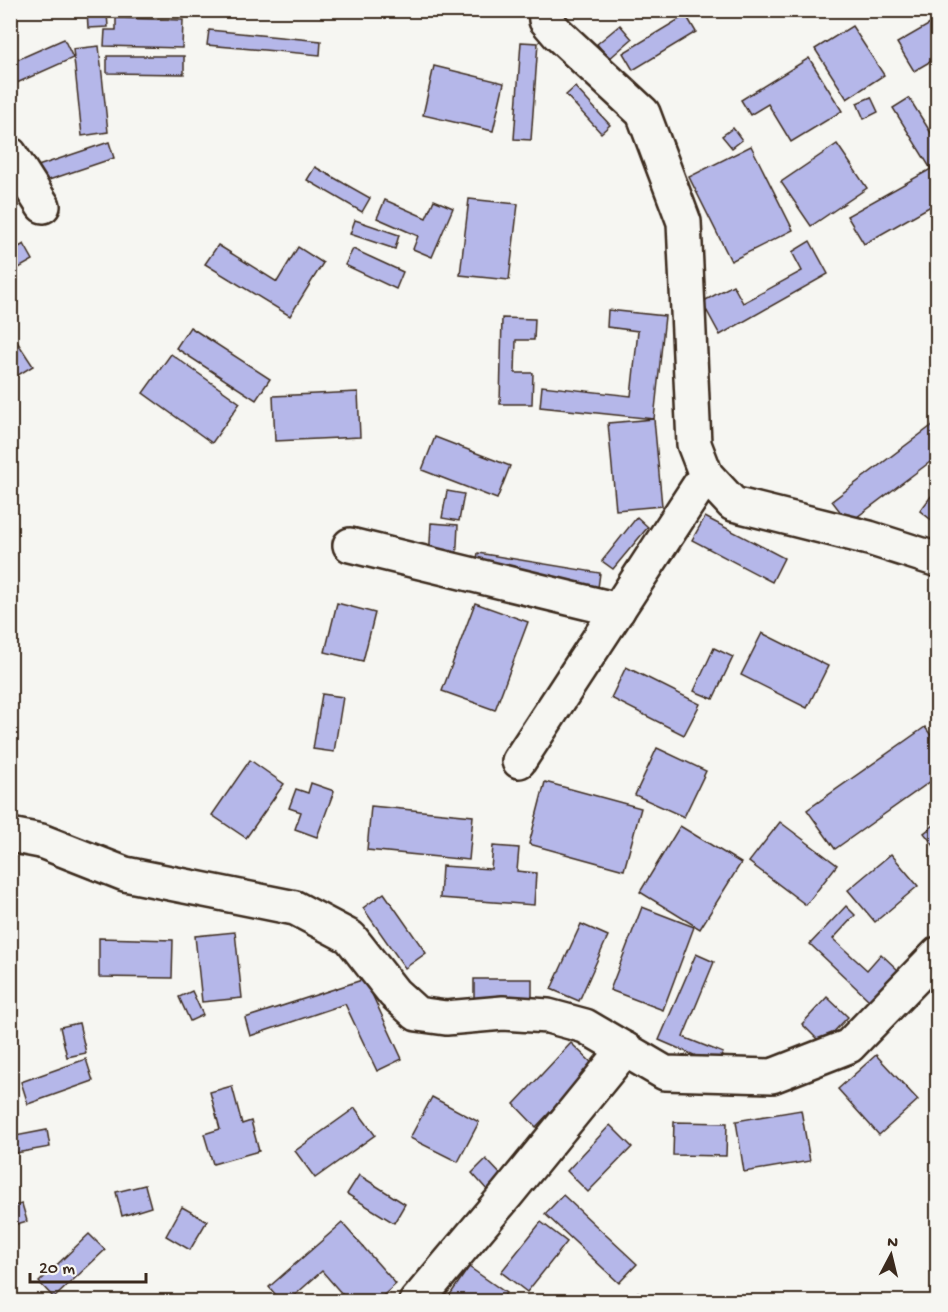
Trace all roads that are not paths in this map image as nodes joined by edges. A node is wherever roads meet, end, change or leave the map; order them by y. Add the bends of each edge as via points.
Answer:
1 (545, 10) edge
2 (10, 154) edge
3 (43, 206) dead end
4 (706, 475) junction
5 (350, 545) dead end
6 (938, 560) edge
7 (618, 610) junction
8 (519, 761) dead end
9 (10, 835) edge
10 (938, 954) edge
11 (625, 1049) junction
12 (416, 1302) edge

1 - 4 street via 546,20 558,34 643,113 684,222 694,444
2 - 3 street
4 - 6 street via 733,504
4 - 7 street
5 - 7 street
7 - 8 street
9 - 11 street via 41,841 125,874 295,908 350,937 394,993 417,1014 446,1018 503,1013 548,1016 585,1026
10 - 11 street via 849,1046 772,1076 665,1073
11 - 12 street

